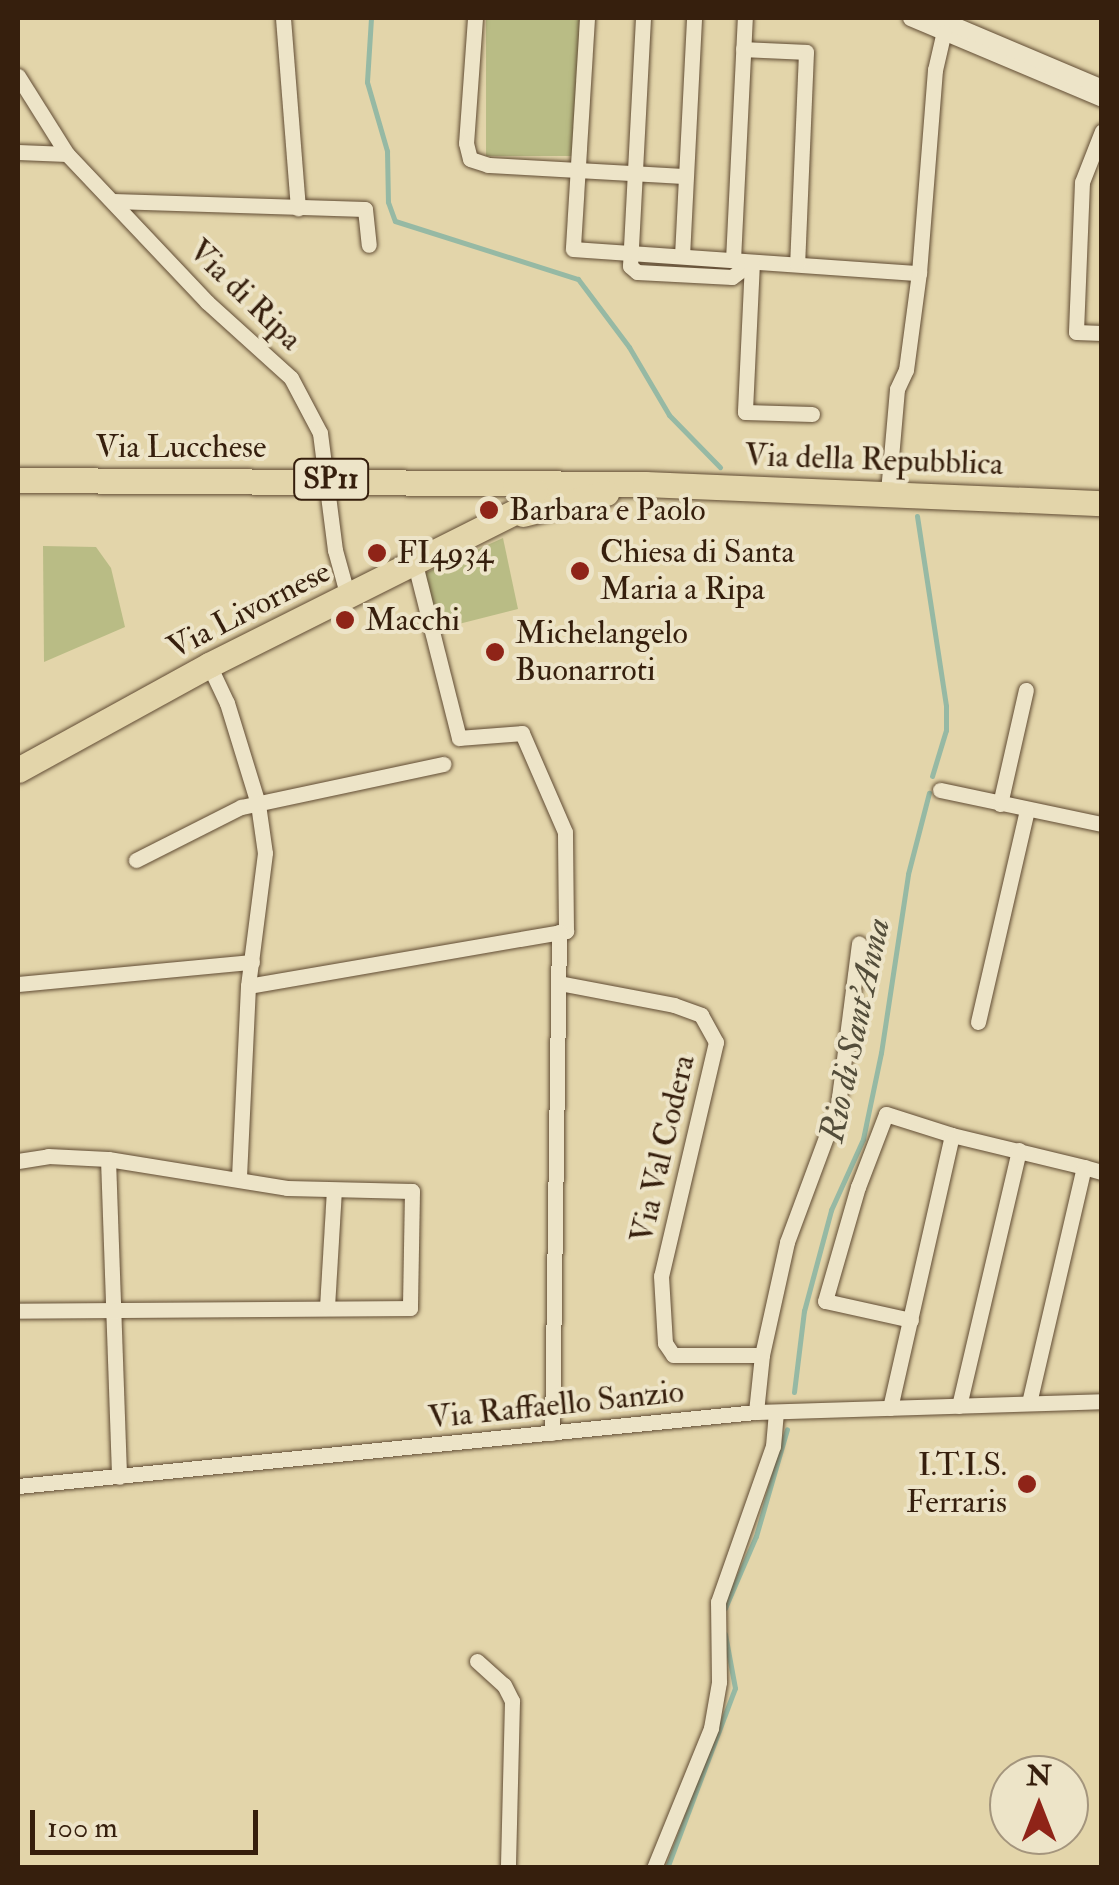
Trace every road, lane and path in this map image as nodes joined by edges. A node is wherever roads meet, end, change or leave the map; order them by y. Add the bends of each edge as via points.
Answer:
1 (282, 18) edge
2 (475, 18) edge
3 (587, 18) edge
4 (642, 18) edge
5 (694, 18) edge
6 (744, 18) edge
7 (910, 18) edge
8 (942, 25) edge
9 (743, 49) junction
10 (18, 76) edge
11 (1102, 87) edge
12 (1102, 99) edge
13 (1102, 131) edge
14 (18, 152) edge
15 (68, 154) junction
16 (578, 172) junction
17 (632, 174) junction
18 (684, 176) junction
19 (113, 201) junction
20 (298, 208) junction
21 (370, 245) dead end
22 (630, 253) junction
23 (682, 256) junction
24 (733, 260) junction
25 (752, 262) junction
26 (797, 264) junction
27 (919, 273) junction
28 (1102, 332) edge
29 (812, 414) dead end
30 (327, 479) junction
31 (18, 480) edge
32 (515, 484) junction
33 (645, 484) junction
34 (888, 492) junction
35 (1102, 503) edge
36 (513, 517) junction
37 (415, 564) junction
38 (348, 597) junction
39 (209, 665) junction
40 (1026, 690) dead end
41 (443, 764) dead end
42 (18, 770) edge
43 (940, 790) dead end
44 (258, 804) junction
45 (1000, 804) junction
46 (1027, 810) junction
47 (1102, 824) edge
48 (136, 860) dead end
49 (562, 931) junction
50 (859, 943) dead end
51 (252, 962) junction
52 (559, 983) junction
53 (18, 984) edge
54 (248, 986) junction
55 (978, 1022) dead end
56 (952, 1135) junction
57 (1019, 1150) junction
58 (108, 1159) junction
59 (18, 1162) edge
60 (1084, 1167) junction
61 (1102, 1172) edge
62 (239, 1178) junction
63 (334, 1190) junction
64 (328, 1307) junction
65 (111, 1309) junction
66 (18, 1311) edge
67 (911, 1320) junction
68 (762, 1356) junction
69 (1101, 1398) edge
70 (1029, 1403) junction
71 (959, 1406) junction
72 (890, 1408) junction
73 (756, 1412) junction
74 (776, 1412) junction
75 (552, 1433) junction
76 (119, 1476) junction
77 (18, 1486) edge
78 (477, 1661) dead end
79 (508, 1868) edge
80 (654, 1868) edge

1 - 20 street
2 - 16 street via 470,159
3 - 16 street
4 - 17 street
5 - 18 street
6 - 9 street
7 - 8 street
8 - 11 street
8 - 12 street
8 - 27 street
9 - 24 street
9 - 26 street via 806,52
10 - 15 street, Via di Ripa
13 - 28 street via 1082,182 1076,332
14 - 15 street
15 - 19 street, Via di Ripa
16 - 17 street
16 - 22 street via 573,248
17 - 18 street
17 - 22 street
18 - 23 street
19 - 20 street
19 - 30 street, Via di Ripa via 207,302 291,378 320,433
20 - 21 street via 365,209
22 - 23 street
22 - 25 street via 637,272 732,277
23 - 24 street
24 - 25 street
25 - 26 street
25 - 29 street via 745,412
26 - 27 street
27 - 34 street via 906,370 896,388
30 - 31 main road, Via Lucchese / SP11
30 - 32 main road, Via Lucchese / SP11
30 - 38 street, Via di Ripa
32 - 33 main road, Via Lucchese / SP11
32 - 36 main road via 538,497
33 - 34 main road, Via della Repubblica
33 - 36 main road, Via Livornese
34 - 35 main road, Via della Repubblica
36 - 37 main road, Via Livornese
37 - 38 main road, Via Livornese
37 - 49 street via 459,738 522,733 565,832
38 - 39 main road, Via Livornese
39 - 42 main road, Via Livornese
39 - 44 street
40 - 45 street
41 - 44 street
43 - 45 street
44 - 48 street
44 - 51 street via 265,853
45 - 46 street
46 - 47 street
46 - 55 street
49 - 52 street
49 - 54 street
50 - 68 street via 838,1106 788,1242
51 - 53 street
51 - 54 street
52 - 68 street, Via Val Codera via 674,1004 701,1015 716,1042 662,1276 665,1342 674,1355
52 - 75 street
54 - 62 street
56 - 57 street
56 - 67 street
56 - 67 street via 886,1114 825,1301
57 - 60 street
57 - 71 street
58 - 59 street
58 - 62 street
58 - 65 street
60 - 61 street
60 - 70 street
62 - 63 street
63 - 64 street
63 - 64 street via 412,1190 410,1308
64 - 65 street
65 - 66 street
65 - 76 street
67 - 72 street
68 - 73 street
69 - 70 street, Via Raffaello Sanzio
70 - 71 street, Via Raffaello Sanzio
71 - 72 street, Via Raffaello Sanzio
72 - 74 street, Via Raffaello Sanzio
73 - 74 street, Via Raffaello Sanzio
73 - 75 street, Via Raffaello Sanzio
74 - 80 street via 773,1446 718,1602 711,1728
75 - 76 street, Via Raffaello Sanzio
76 - 77 street, Via Raffaello Sanzio
78 - 79 street via 512,1701

